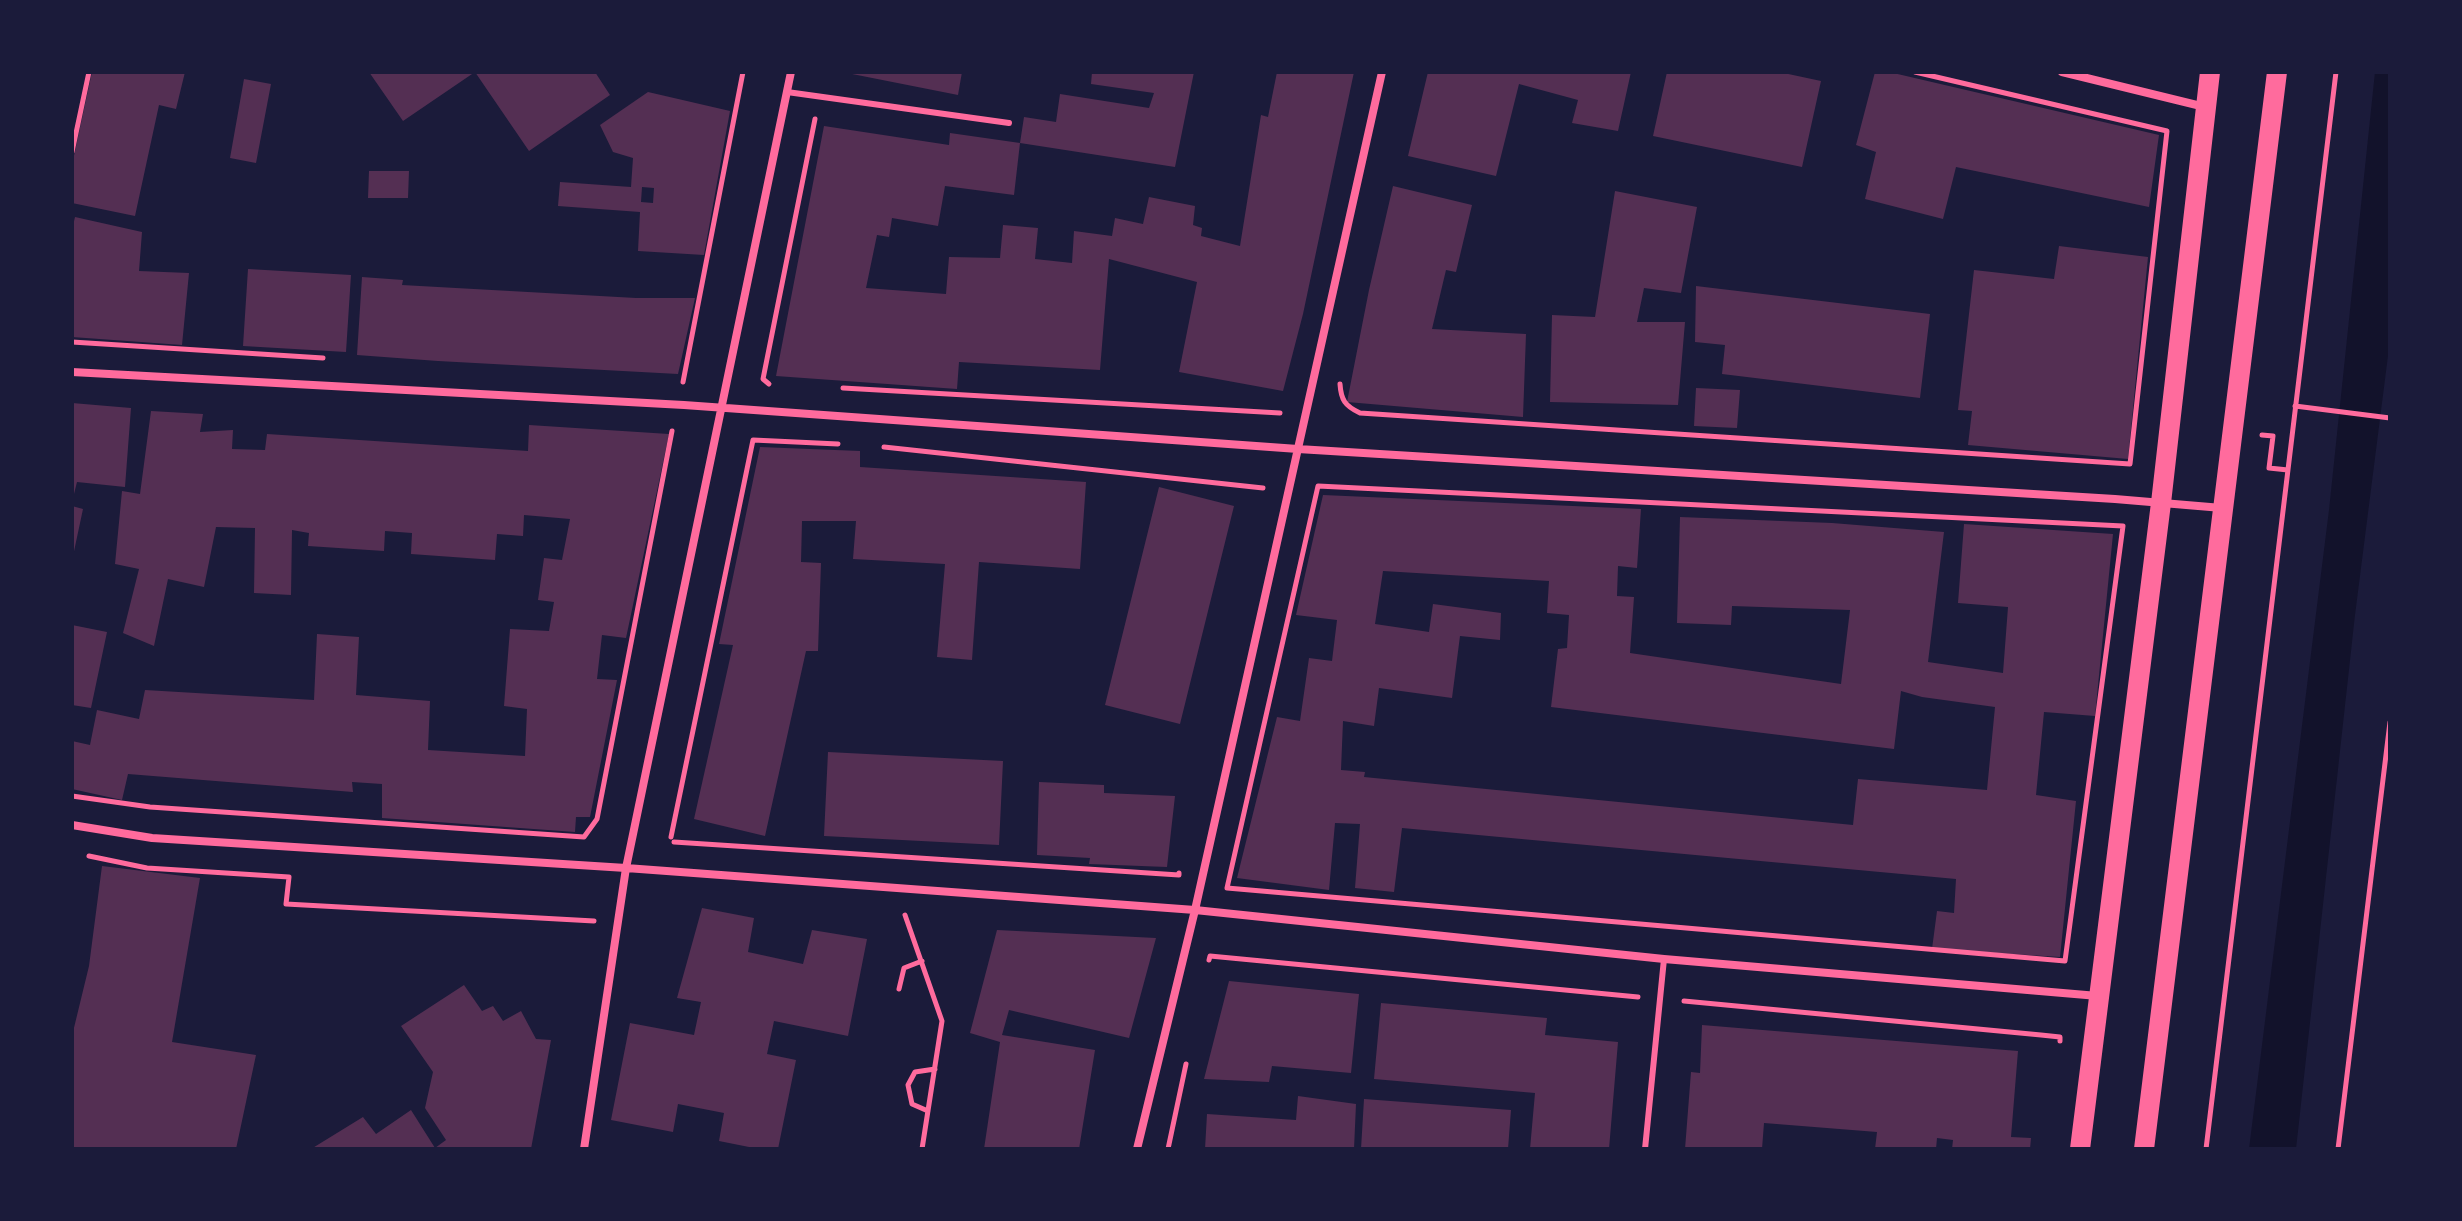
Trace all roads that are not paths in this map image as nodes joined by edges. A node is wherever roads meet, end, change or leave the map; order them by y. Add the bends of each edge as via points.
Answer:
1 (791, 72) edge
2 (1382, 72) edge
3 (2062, 72) edge
4 (2210, 72) edge
5 (2277, 72) edge
6 (787, 92) junction
7 (2206, 107) junction
8 (1009, 123) dead end
9 (72, 372) edge
10 (721, 408) junction
11 (1298, 449) junction
12 (2161, 503) junction
13 (2223, 509) junction
14 (72, 825) edge
15 (626, 868) junction
16 (1195, 910) junction
17 (1664, 959) junction
18 (2098, 996) junction
19 (584, 1149) edge
20 (1137, 1149) edge
21 (1645, 1149) edge
22 (2080, 1149) edge
23 (2144, 1149) edge

1 - 6 street
2 - 11 street
3 - 7 street
4 - 7 main road
5 - 13 main road
6 - 8 lane
6 - 10 street
7 - 12 main road
9 - 10 street
10 - 11 street
10 - 15 street
11 - 12 street
11 - 16 street
12 - 13 street
12 - 18 main road
13 - 23 main road
14 - 15 street via 152,838
15 - 16 street
15 - 19 street
16 - 17 street
16 - 20 street
17 - 18 street
17 - 21 lane
18 - 22 main road

